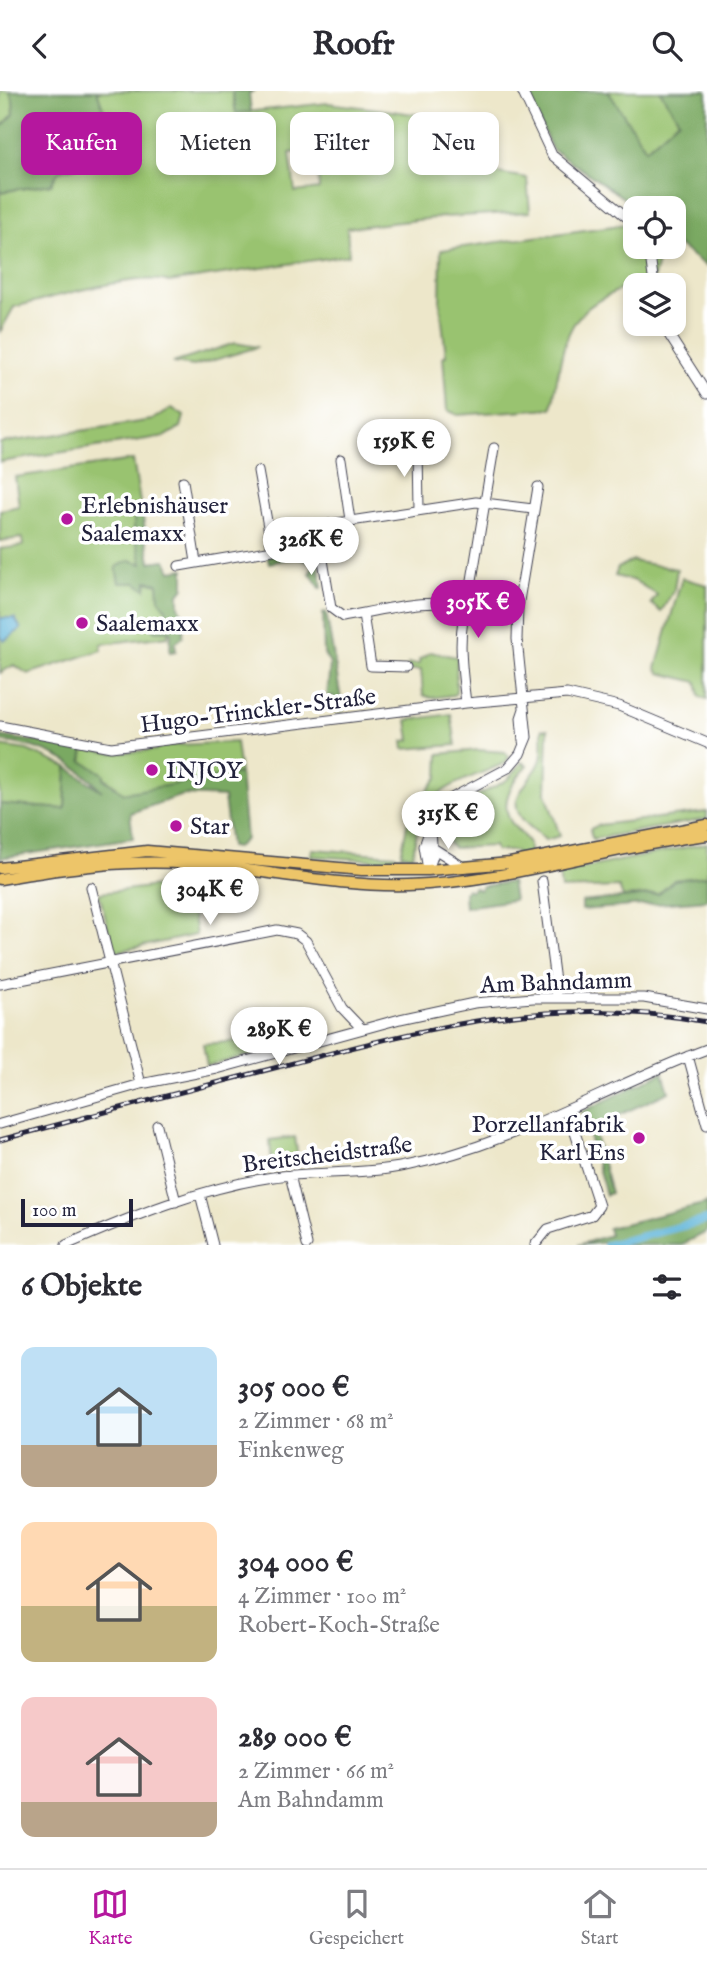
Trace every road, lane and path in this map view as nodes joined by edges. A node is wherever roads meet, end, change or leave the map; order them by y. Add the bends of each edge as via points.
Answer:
1 (522, 91) edge
2 (623, 214) edge
3 (670, 336) edge
4 (707, 394) edge
5 (494, 448) dead end
6 (417, 451) dead end
7 (340, 461) dead end
8 (257, 476) dead end
9 (182, 487) dead end
10 (538, 487) dead end
11 (485, 502) junction
12 (533, 509) junction
13 (419, 510) junction
14 (350, 520) junction
15 (320, 542) junction
16 (272, 549) junction
17 (196, 562) junction
18 (178, 566) dead end
19 (464, 611) junction
20 (363, 614) junction
21 (406, 667) dead end
22 (521, 697) junction
23 (466, 703) junction
24 (0, 726) edge
25 (707, 743) edge
26 (707, 825) edge
27 (430, 827) junction
28 (707, 835) edge
29 (433, 848) junction
30 (464, 867) junction
31 (0, 868) edge
32 (428, 870) junction
33 (0, 879) edge
34 (542, 881) dead end
35 (440, 883) junction
36 (418, 884) junction
37 (91, 887) dead end
38 (110, 961) junction
39 (0, 984) edge
40 (557, 997) junction
41 (707, 1009) edge
42 (362, 1029) junction
43 (707, 1049) edge
44 (688, 1056) junction
45 (141, 1084) junction
46 (568, 1111) junction
47 (0, 1124) edge
48 (157, 1125) dead end
49 (707, 1125) edge
50 (290, 1175) junction
51 (200, 1194) junction
52 (176, 1202) junction
53 (66, 1245) edge
54 (214, 1245) edge
55 (307, 1245) edge
56 (536, 1245) edge

1 - 2 street via 552,155
3 - 4 street
5 - 11 street
6 - 13 street
7 - 14 street
8 - 16 street
9 - 17 street
10 - 12 street
11 - 12 street
11 - 13 street
11 - 19 street
12 - 22 street via 518,607
13 - 14 street
14 - 15 street via 324,525
15 - 16 street
15 - 20 street via 331,608 343,617
16 - 17 street
17 - 18 street
19 - 20 street via 453,604 419,603
19 - 23 street
20 - 21 street via 371,666
22 - 23 street, Hugo-Trinckler-Straße
22 - 25 street, Hugo-Trinckler-Straße via 567,694 600,699
22 - 27 street via 528,732 508,768 446,801
23 - 24 street, Hugo-Trinckler-Straße via 111,747
26 - 30 main road via 553,856
27 - 29 street
27 - 32 street via 424,852
28 - 35 main road via 529,871
29 - 30 street
29 - 32 street
30 - 32 main road
31 - 32 main road via 147,851 350,869
32 - 35 main road
32 - 36 main road
33 - 36 main road via 91,866 158,863 344,883
34 - 40 street
35 - 36 main road
37 - 38 street
38 - 39 street
38 - 42 street via 288,931 306,941 342,1008
38 - 45 street
40 - 41 street, Am Bahndamm via 644,998
40 - 42 street, Am Bahndamm via 477,1002
42 - 45 street, Am Bahndamm via 217,1069
43 - 44 street, Breitscheidstraße
44 - 46 street, Breitscheidstraße
44 - 49 street
45 - 47 street, Am Bahndamm
46 - 50 street, Breitscheidstraße via 499,1140 404,1167
46 - 56 street via 599,1206 592,1215 548,1229
48 - 52 street
50 - 51 street, Breitscheidstraße
50 - 55 street
51 - 52 street, Breitscheidstraße
51 - 54 street
52 - 53 street, Breitscheidstraße

